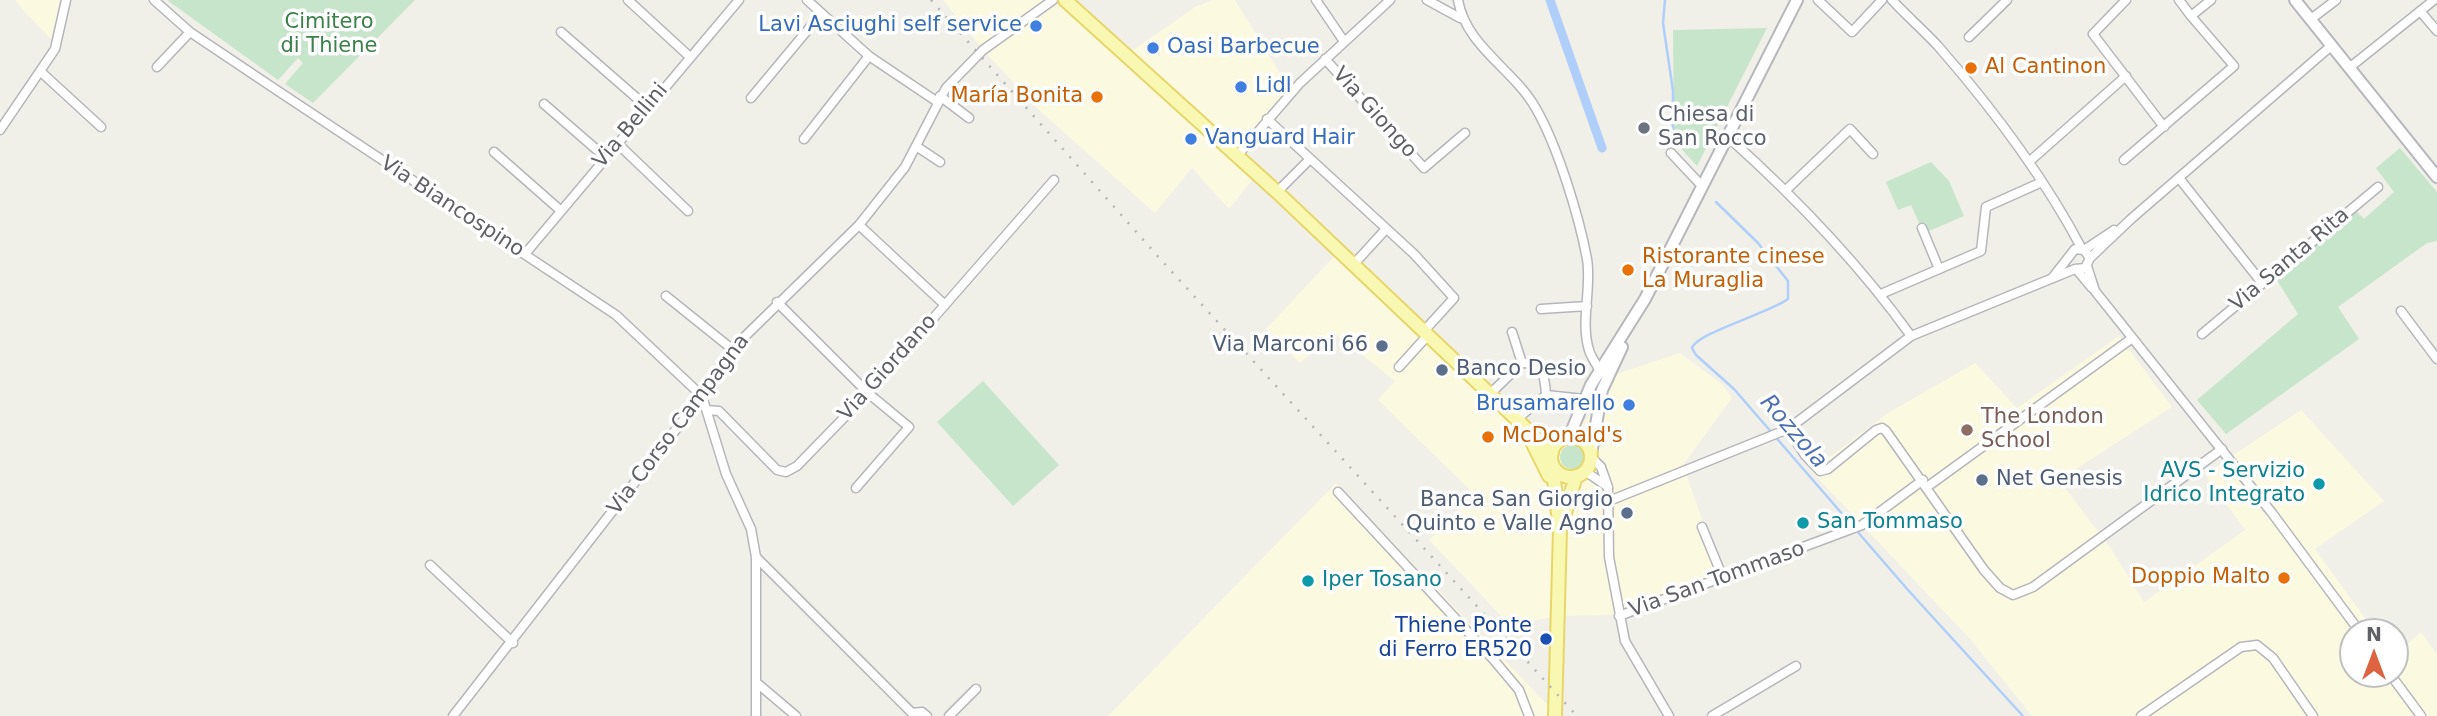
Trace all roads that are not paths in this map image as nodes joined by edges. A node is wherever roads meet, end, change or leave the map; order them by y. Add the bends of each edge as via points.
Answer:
1 (66, 0) edge
2 (153, 0) edge
3 (628, 0) edge
4 (722, 0) edge
5 (739, 0) edge
6 (807, 0) edge
7 (1054, 0) edge
8 (1065, 0) edge
9 (1315, 0) edge
10 (1390, 0) edge
11 (1427, 0) edge
12 (1458, 0) edge
13 (1797, 0) edge
14 (1818, 0) edge
15 (1882, 0) edge
16 (2007, 0) edge
17 (2126, 0) edge
18 (2179, 0) edge
19 (2211, 0) edge
20 (2295, 0) edge
21 (2336, 0) edge
22 (2434, 0) edge
23 (1895, 1) edge
24 (731, 9) junction
25 (2420, 11) junction
26 (821, 14) junction
27 (2191, 16) junction
28 (1460, 18) junction
29 (2311, 19) junction
30 (2437, 31) edge
31 (190, 32) junction
32 (561, 32) dead end
33 (1969, 37) dead end
34 (1343, 40) junction
35 (2331, 46) junction
36 (869, 56) junction
37 (690, 57) junction
38 (1325, 59) junction
39 (157, 67) dead end
40 (2349, 68) junction
41 (40, 71) junction
42 (2126, 76) junction
43 (751, 98) dead end
44 (938, 98) junction
45 (544, 104) dead end
46 (647, 107) junction
47 (969, 118) dead end
48 (1267, 119) junction
49 (101, 127) dead end
50 (2164, 127) junction
51 (0, 130) edge
52 (1465, 133) dead end
53 (1728, 137) junction
54 (804, 139) dead end
55 (617, 143) junction
56 (916, 146) junction
57 (494, 152) dead end
58 (1671, 153) dead end
59 (1873, 154) dead end
60 (1237, 156) junction
61 (605, 157) junction
62 (1310, 159) junction
63 (2124, 160) dead end
64 (2030, 161) junction
65 (940, 162) dead end
66 (2437, 177) edge
67 (2179, 178) junction
68 (1054, 180) dead end
69 (2042, 181) junction
70 (1702, 186) junction
71 (2378, 187) dead end
72 (1786, 190) junction
73 (1277, 192) junction
74 (560, 210) junction
75 (688, 211) dead end
76 (2131, 219) junction
77 (2068, 224) junction
78 (859, 225) junction
79 (1922, 228) dead end
80 (1386, 229) junction
81 (2083, 250) junction
82 (525, 254) junction
83 (2088, 262) junction
84 (2072, 263) junction
85 (1354, 264) junction
86 (1939, 269) junction
87 (2262, 283) junction
88 (2095, 292) junction
89 (1881, 294) junction
90 (666, 296) dead end
91 (777, 302) junction
92 (945, 305) junction
93 (1587, 306) junction
94 (1541, 309) dead end
95 (2400, 311) dead end
96 (1512, 332) dead end
97 (1426, 333) junction
98 (1626, 334) junction
99 (2202, 334) dead end
100 (1911, 336) junction
101 (2131, 339) junction
102 (732, 349) junction
103 (2437, 359) edge
104 (1522, 363) junction
105 (1399, 367) dead end
106 (1600, 369) junction
107 (868, 393) junction
108 (1491, 393) junction
109 (1602, 393) junction
110 (1546, 395) junction
111 (702, 396) junction
112 (1583, 404) junction
113 (707, 410) junction
114 (1519, 421) junction
115 (1788, 429) junction
116 (1566, 438) junction
117 (2222, 450) junction
118 (1591, 455) junction
119 (1552, 458) junction
120 (1580, 473) junction
121 (1925, 484) junction
122 (1608, 487) junction
123 (856, 488) dead end
124 (1554, 490) junction
125 (1338, 492) dead end
126 (1609, 501) junction
127 (1702, 527) dead end
128 (1560, 530) junction
129 (756, 557) junction
130 (430, 565) dead end
131 (1723, 578) junction
132 (1619, 616) junction
133 (2349, 618) edge
134 (513, 643) junction
135 (1796, 666) dead end
136 (757, 683) junction
137 (2400, 688) edge
138 (976, 689) dead end
139 (913, 714) edge
140 (453, 716) edge
141 (756, 716) edge
142 (796, 716) edge
143 (927, 716) edge
144 (949, 716) edge
145 (1529, 716) edge
146 (1555, 716) edge
147 (1670, 716) edge
148 (1712, 716) edge
149 (2141, 716) edge
150 (2313, 716) edge
151 (2421, 716) edge

1 - 41 street via 55,49
2 - 31 street, Via Biancospino
3 - 37 street
4 - 24 street
5 - 24 street, Via Bellini
6 - 26 street
7 - 44 street, Via Corso Campagna via 983,50
8 - 60 main road
9 - 34 street
10 - 34 street
11 - 28 street
12 - 28 street
13 - 53 main road
14 - 15 street via 1852,32
16 - 33 street
17 - 42 street via 2093,34
18 - 27 street
19 - 27 street
20 - 29 main road
21 - 29 street
22 - 25 street
23 - 64 street
24 - 37 street, Via Bellini
25 - 30 street
25 - 40 street
26 - 36 street
26 - 43 street
27 - 50 street via 2234,66
28 - 93 street via 1536,108 1563,174 1587,260
29 - 35 main road
31 - 39 street
31 - 82 street, Via Biancospino
32 - 46 street
34 - 38 street
35 - 40 main road
35 - 67 street
36 - 44 street
36 - 54 street
37 - 46 street, Via Bellini
38 - 48 street
38 - 52 street, Via Giongo via 1424,168
40 - 66 main road
41 - 49 street
41 - 51 street
42 - 50 street
42 - 64 street
44 - 47 street
44 - 56 street, Via Corso Campagna
45 - 61 street
46 - 55 street, Via Bellini
48 - 60 street
48 - 62 street
50 - 63 street
53 - 70 main road
53 - 72 street
55 - 61 street, Via Bellini
55 - 75 street
56 - 65 street
56 - 78 street, Via Corso Campagna
57 - 74 street
58 - 70 street
59 - 72 street via 1850,129
60 - 73 main road
61 - 74 street, Via Bellini
62 - 73 street
62 - 80 street
64 - 69 street
67 - 76 street
67 - 87 street
68 - 92 street, Via Giordano
69 - 77 street
69 - 86 street via 1986,207 1981,251
70 - 98 main road
71 - 87 street, Via Santa Rita
72 - 89 street
73 - 85 main road
74 - 82 street, Via Bellini
76 - 81 street
76 - 83 street
77 - 81 street
77 - 84 street
78 - 91 street, Via Corso Campagna
78 - 92 street
79 - 86 street
80 - 85 street
80 - 97 street via 1454,298
81 - 83 street
81 - 84 street
82 - 111 street, Via Biancospino via 617,314
83 - 84 street
83 - 88 street
84 - 88 street
84 - 100 street via 2052,278
85 - 97 main road
86 - 89 street
87 - 99 street, Via Santa Rita
88 - 101 street
89 - 100 street
90 - 102 street
91 - 102 street, Via Corso Campagna
91 - 107 street
92 - 107 street, Via Giordano
93 - 94 street
93 - 106 street via 1589,351
95 - 103 street
96 - 104 street
97 - 105 street
97 - 108 main road
98 - 106 main road
98 - 109 main road
100 - 115 street
101 - 117 street
101 - 121 street, Via San Tommaso
102 - 111 street, Via Corso Campagna
104 - 108 street
104 - 110 street via 1538,366
106 - 109 street
106 - 112 main road
107 - 113 street, Via Giordano via 786,472 777,470 719,411
107 - 123 street via 909,427
108 - 114 main road
109 - 112 street
109 - 118 main road
110 - 112 street
110 - 114 street
111 - 113 street
111 - 134 street, Via Corso Campagna
112 - 116 main road
113 - 129 street via 726,474 751,529
114 - 116 main road via 1553,438
114 - 119 main road
114 - 124 main road via 1543,460
115 - 121 street via 1820,471 1882,428
115 - 126 street
116 - 118 main road via 1583,441
116 - 119 main road
117 - 121 street via 2033,587 2013,596 1984,570
117 - 133 street
118 - 120 main road
118 - 122 street
119 - 120 main road via 1562,474
119 - 124 main road
120 - 122 street
120 - 128 main road
121 - 131 street, Via San Tommaso via 1862,525
122 - 126 street
124 - 128 main road
125 - 145 street via 1493,659 1519,690
126 - 132 street via 1609,557
127 - 131 street
128 - 146 main road
129 - 136 street
129 - 139 street
130 - 134 street
131 - 132 street, Via San Tommaso
132 - 147 street via 1634,660
134 - 140 street, Via Corso Campagna
135 - 148 street
136 - 141 street
136 - 142 street
137 - 151 street
138 - 144 street
139 - 143 street
149 - 150 street via 2241,647 2257,645 2273,658

